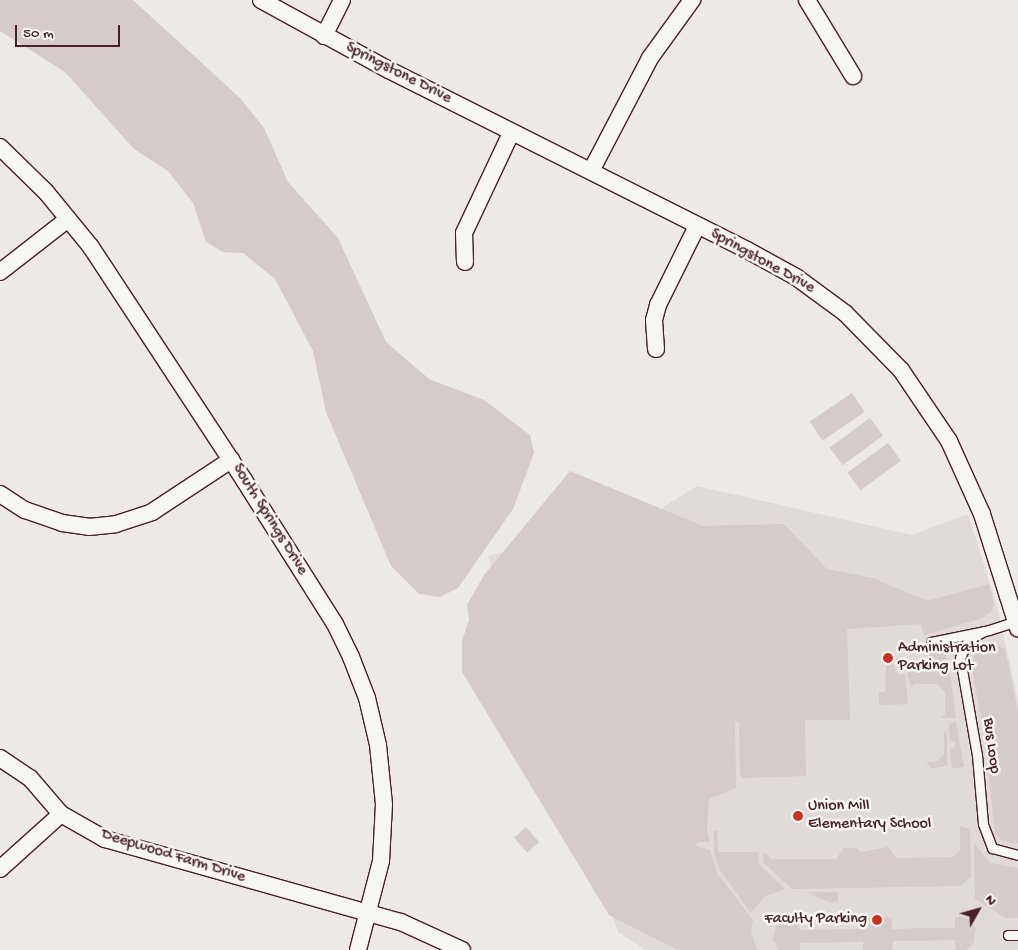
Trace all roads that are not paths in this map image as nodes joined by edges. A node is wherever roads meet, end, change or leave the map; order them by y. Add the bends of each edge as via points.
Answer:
1 (261, 0) edge
2 (342, 0) edge
3 (692, 0) edge
4 (807, 0) edge
5 (324, 36) junction
6 (853, 76) dead end
7 (511, 133) junction
8 (0, 147) edge
9 (591, 171) junction
10 (68, 218) junction
11 (697, 226) junction
12 (465, 262) dead end
13 (0, 272) edge
14 (656, 349) dead end
15 (231, 460) junction
16 (0, 494) edge
17 (1017, 623) edge
18 (984, 631) junction
19 (931, 642) dead end
20 (0, 758) edge
21 (61, 814) junction
22 (1018, 855) edge
23 (0, 869) edge
24 (370, 914) junction
25 (1008, 935) dead end
26 (1018, 935) edge
27 (358, 950) edge
28 (462, 950) edge

1 - 5 street, Springstone Drive
2 - 5 street
3 - 9 street via 650,58
4 - 6 street
5 - 7 street, Springstone Drive
7 - 9 street, Springstone Drive
7 - 12 street via 464,233
8 - 10 street, South Springs Drive
9 - 11 street, Springstone Drive
10 - 13 street
10 - 15 street, South Springs Drive
11 - 14 street via 658,305 654,320
11 - 17 street, Springstone Drive via 796,277 862,328 901,370 932,413 968,479
15 - 16 street via 159,508 116,524 89,527 62,523 25,510
15 - 24 street, South Springs Drive via 334,624 367,698 378,745 384,804 381,861
17 - 18 lane
18 - 19 lane
18 - 22 lane, Bus Loop via 968,640 960,658 976,746 983,824 992,848 1000,853
20 - 21 street, Deepwood Farm Drive via 30,778
21 - 23 street
21 - 24 street, Deepwood Farm Drive via 105,839
24 - 27 street, South Springs Drive
24 - 28 street, Deepwood Farm Drive via 422,930
25 - 26 lane

